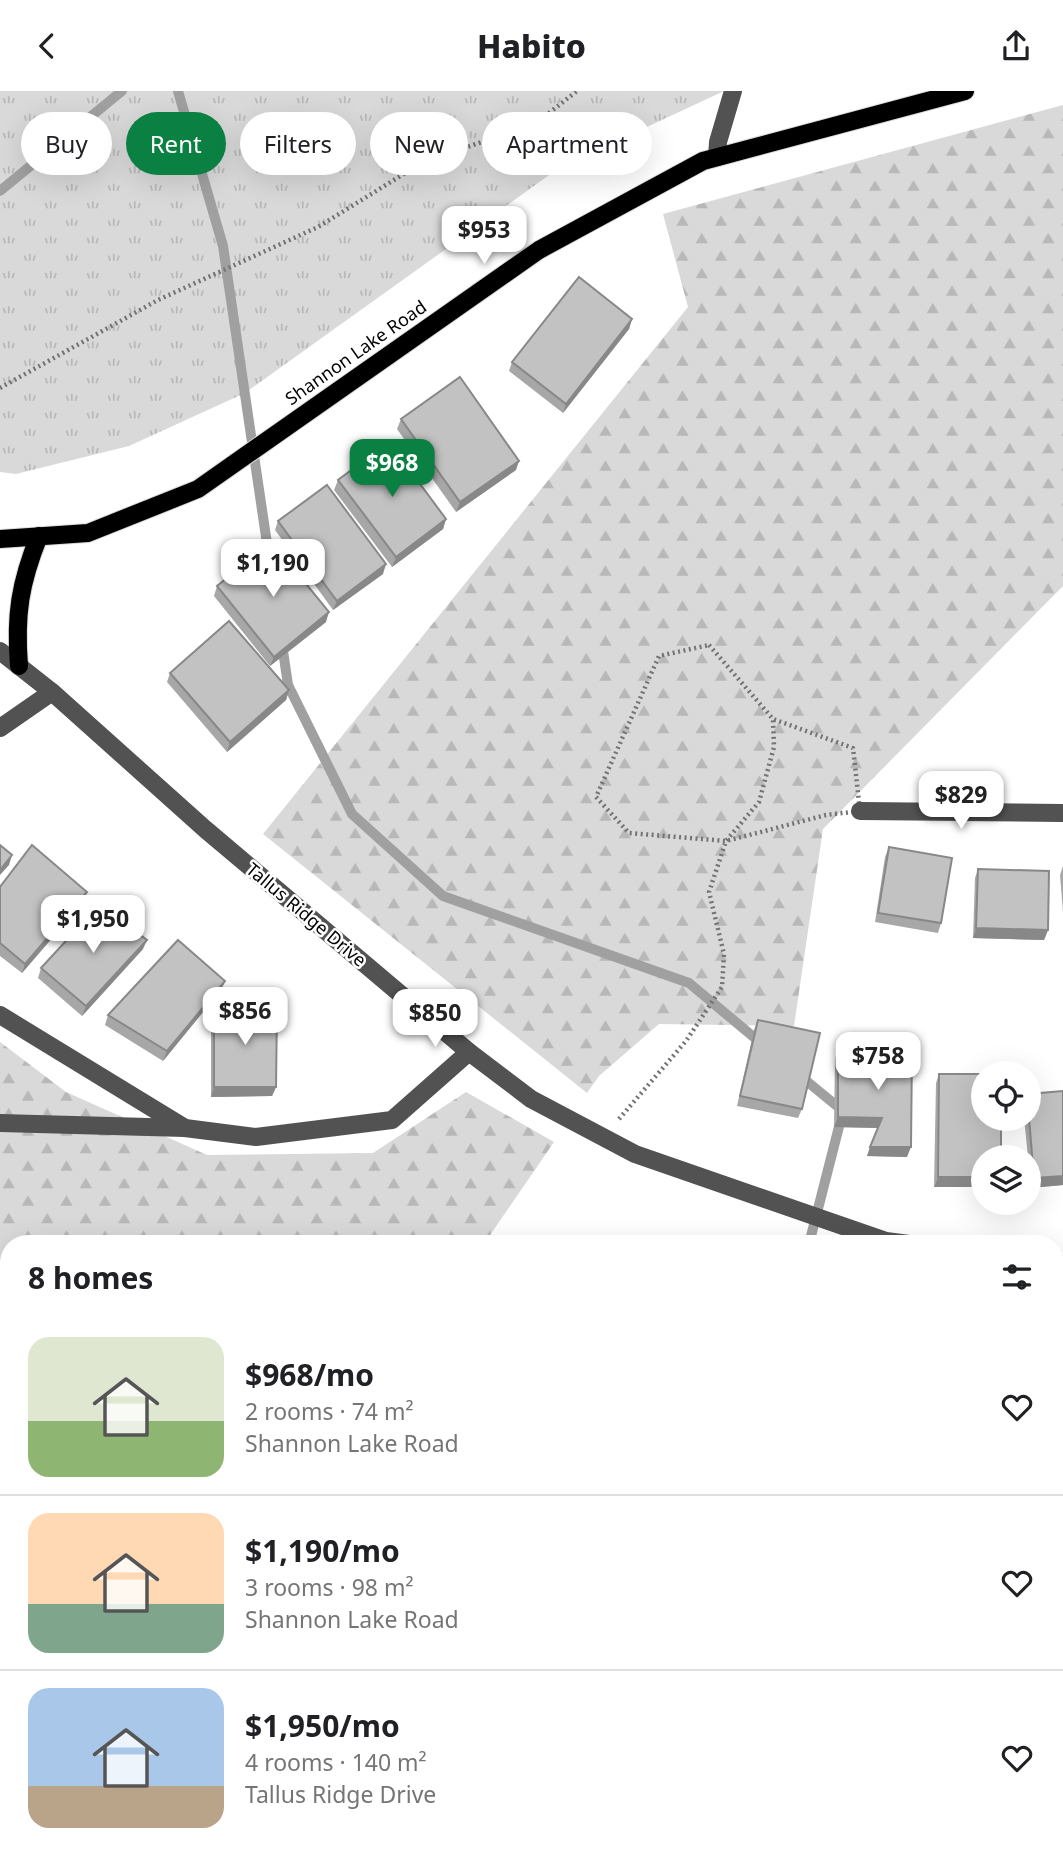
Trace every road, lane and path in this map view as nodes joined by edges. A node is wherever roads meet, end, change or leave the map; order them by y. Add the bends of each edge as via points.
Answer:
1 (576, 91) edge
2 (733, 91) edge
3 (965, 91) edge
4 (717, 157) junction
5 (0, 388) edge
6 (39, 536) junction
7 (0, 539) edge
8 (0, 651) edge
9 (19, 666) junction
10 (52, 692) junction
11 (773, 719) junction
12 (0, 728) edge
13 (860, 811) junction
14 (1063, 813) edge
15 (726, 841) junction
16 (0, 1015) edge
17 (469, 1052) junction
18 (0, 1123) edge
19 (185, 1128) junction
20 (603, 1138) junction
21 (863, 1235) edge

1 - 5 path via 535,124 423,162 318,227 158,300
2 - 4 street
3 - 4 main road, Shannon Lake Road
4 - 6 main road, Shannon Lake Road via 539,250 198,489 89,533
6 - 7 main road, Shannon Lake Road
6 - 9 main road via 23,575 16,624
8 - 9 street, Tallus Ridge Drive
9 - 10 street, Tallus Ridge Drive
10 - 12 street
10 - 17 street, Tallus Ridge Drive via 205,829
11 - 13 path via 852,748
11 - 15 path via 774,747 759,802
11 - 15 path via 709,645 659,656 596,797 629,833
13 - 14 street
13 - 15 path via 826,814
15 - 20 path via 709,892 724,954 722,987 686,1041
16 - 19 street
17 - 19 street via 392,1121 256,1137
17 - 20 street, Tallus Ridge Drive via 531,1099
18 - 19 street
20 - 21 street, Tallus Ridge Drive via 635,1154

